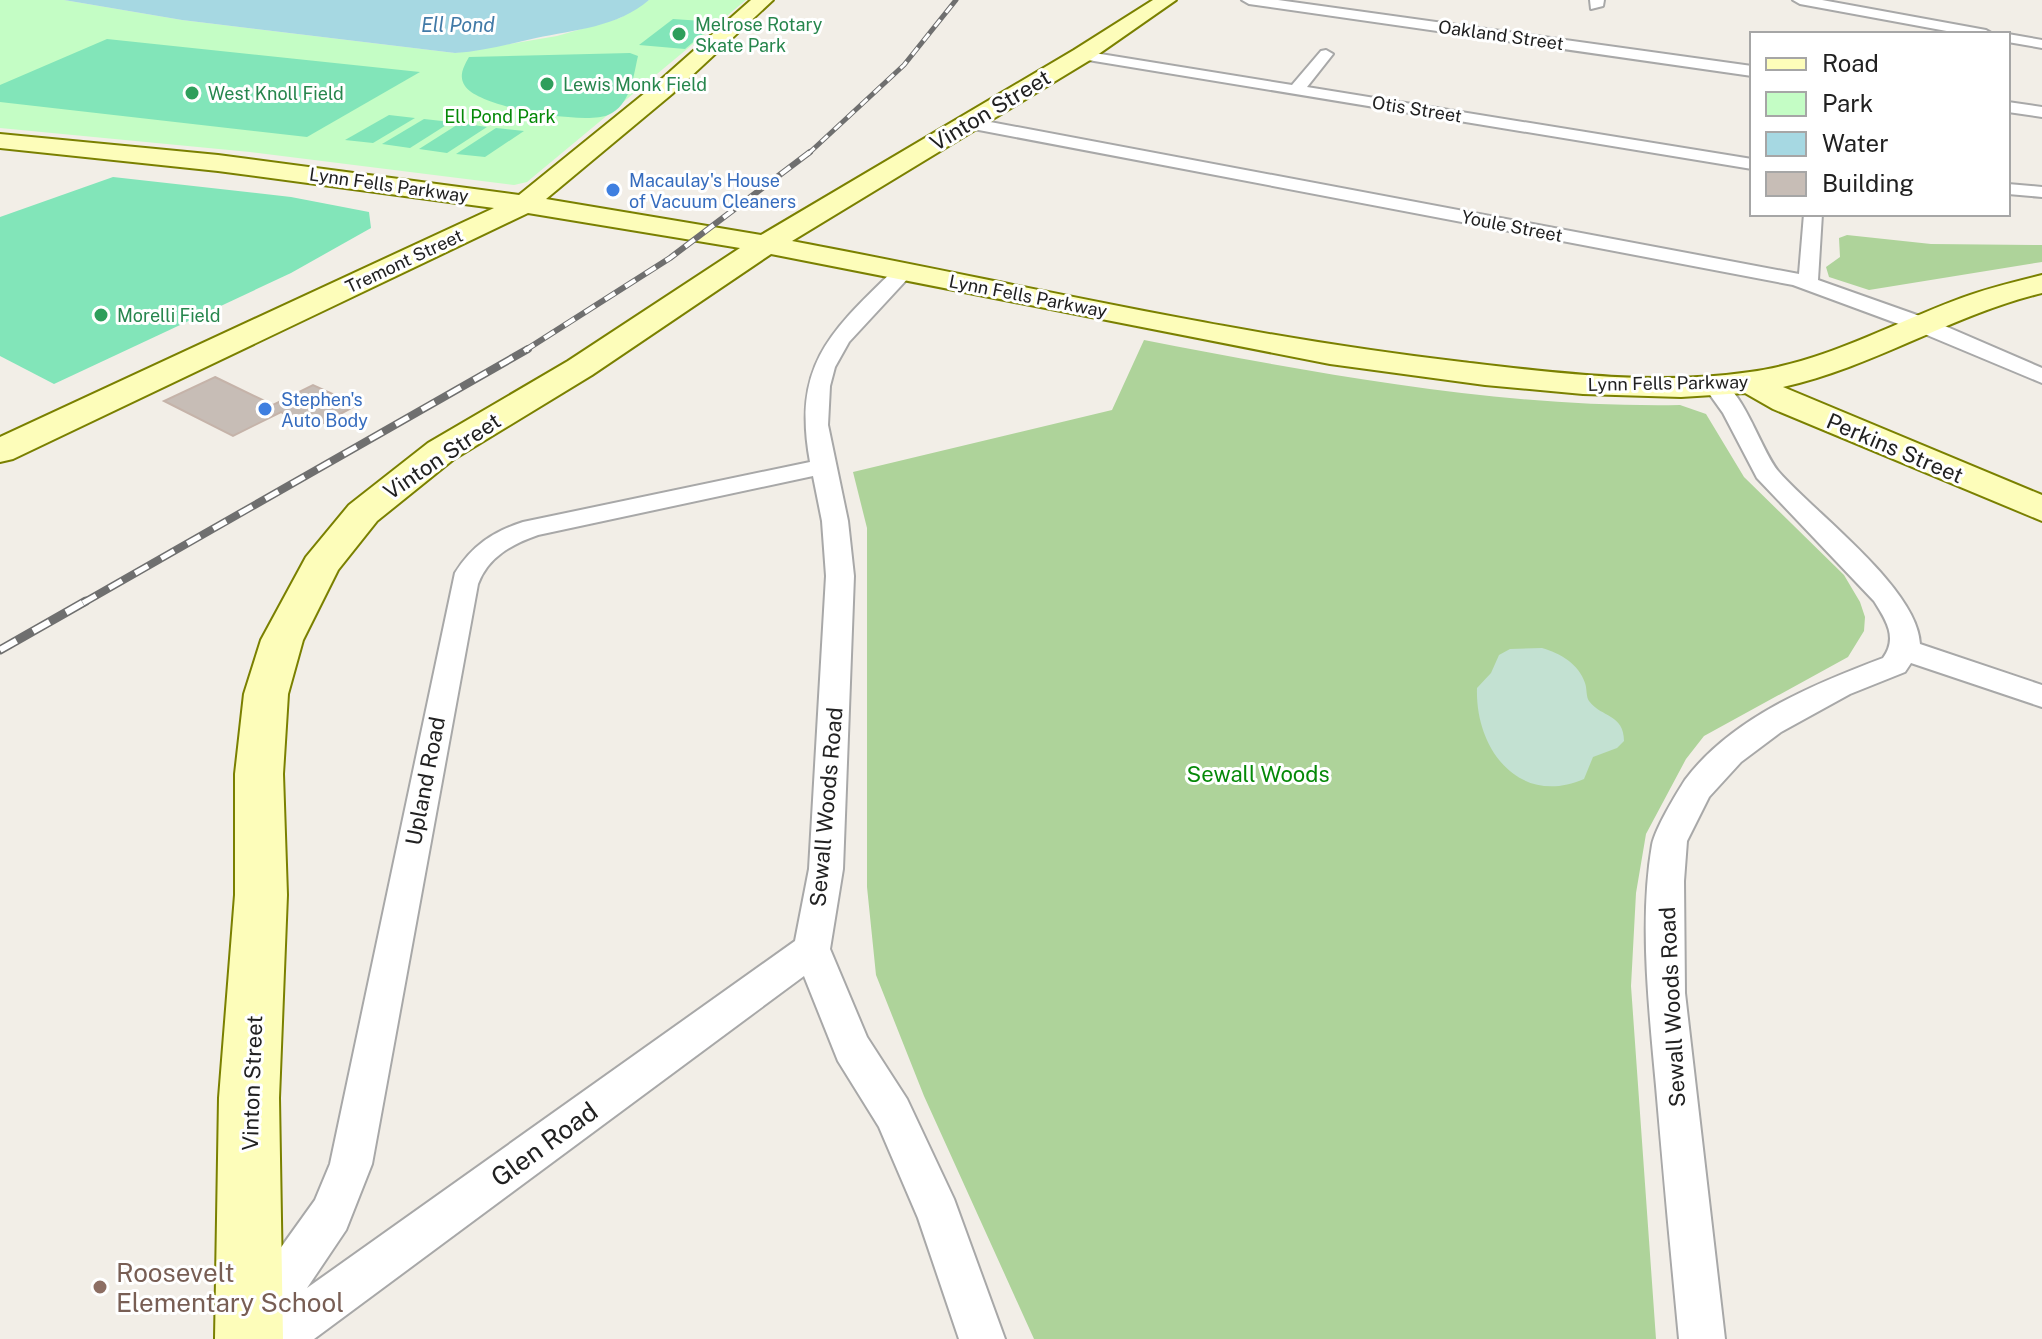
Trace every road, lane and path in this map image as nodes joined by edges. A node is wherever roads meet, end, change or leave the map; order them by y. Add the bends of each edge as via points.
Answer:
1 (763, 0) edge
2 (1166, 0) edge
3 (1249, 0) edge
4 (1800, 0) edge
5 (1975, 32) edge
6 (2010, 38) edge
7 (2042, 44) edge
8 (1326, 54) dead end
9 (1082, 55) junction
10 (1750, 71) edge
11 (1296, 90) junction
12 (2010, 107) edge
13 (2042, 112) edge
14 (969, 123) junction
15 (0, 141) edge
16 (1750, 164) edge
17 (2010, 189) edge
18 (2042, 192) edge
19 (524, 204) junction
20 (1813, 216) edge
21 (766, 244) junction
22 (904, 271) junction
23 (1808, 283) junction
24 (2042, 284) edge
25 (1923, 325) junction
26 (2042, 376) edge
27 (1751, 383) junction
28 (1714, 385) junction
29 (0, 451) edge
30 (822, 467) junction
31 (2042, 509) edge
32 (1905, 650) junction
33 (2042, 696) edge
34 (812, 949) junction
35 (249, 1339) edge
36 (259, 1339) edge
37 (275, 1339) edge
38 (982, 1339) edge
39 (1702, 1339) edge

1 - 19 street, Tremont Street
2 - 9 street, Vinton Street
3 - 10 street, Oakland Street
4 - 5 street
6 - 7 street
8 - 11 street
9 - 11 street, Otis Street
9 - 14 street, Vinton Street
11 - 16 street, Otis Street
12 - 13 street
14 - 21 street, Vinton Street
14 - 23 street, Youle Street
15 - 19 street, Lynn Fells Parkway via 314,174
17 - 18 street
19 - 21 street, Lynn Fells Parkway
19 - 29 street, Tremont Street
20 - 23 street
21 - 22 street, Lynn Fells Parkway
21 - 35 street, Vinton Street via 397,483 347,529 295,610 266,694 259,774 261,895 249,1098
22 - 28 street, Lynn Fells Parkway via 1371,361 1555,382
22 - 30 street, Sewall Woods Road via 842,338 823,372 814,417
23 - 25 street, Youle Street
24 - 25 street, Lynn Fells Parkway via 1979,301
25 - 26 street, Youle Street
25 - 27 street, Lynn Fells Parkway via 1825,366
27 - 28 street, Lynn Fells Parkway
27 - 31 street, Perkins Street
28 - 32 street via 1766,473 1885,595 1902,623
30 - 34 street, Sewall Woods Road via 838,533 840,601 826,869
30 - 36 street, Upland Road via 532,528 500,542 470,569 351,1164 331,1215 293,1269
32 - 33 street
32 - 39 street, Sewall Woods Road via 1894,665 1839,686 1770,724 1730,754 1697,789 1670,841 1666,993
34 - 37 street, Glen Road
34 - 38 street via 852,1048 893,1113 939,1214

